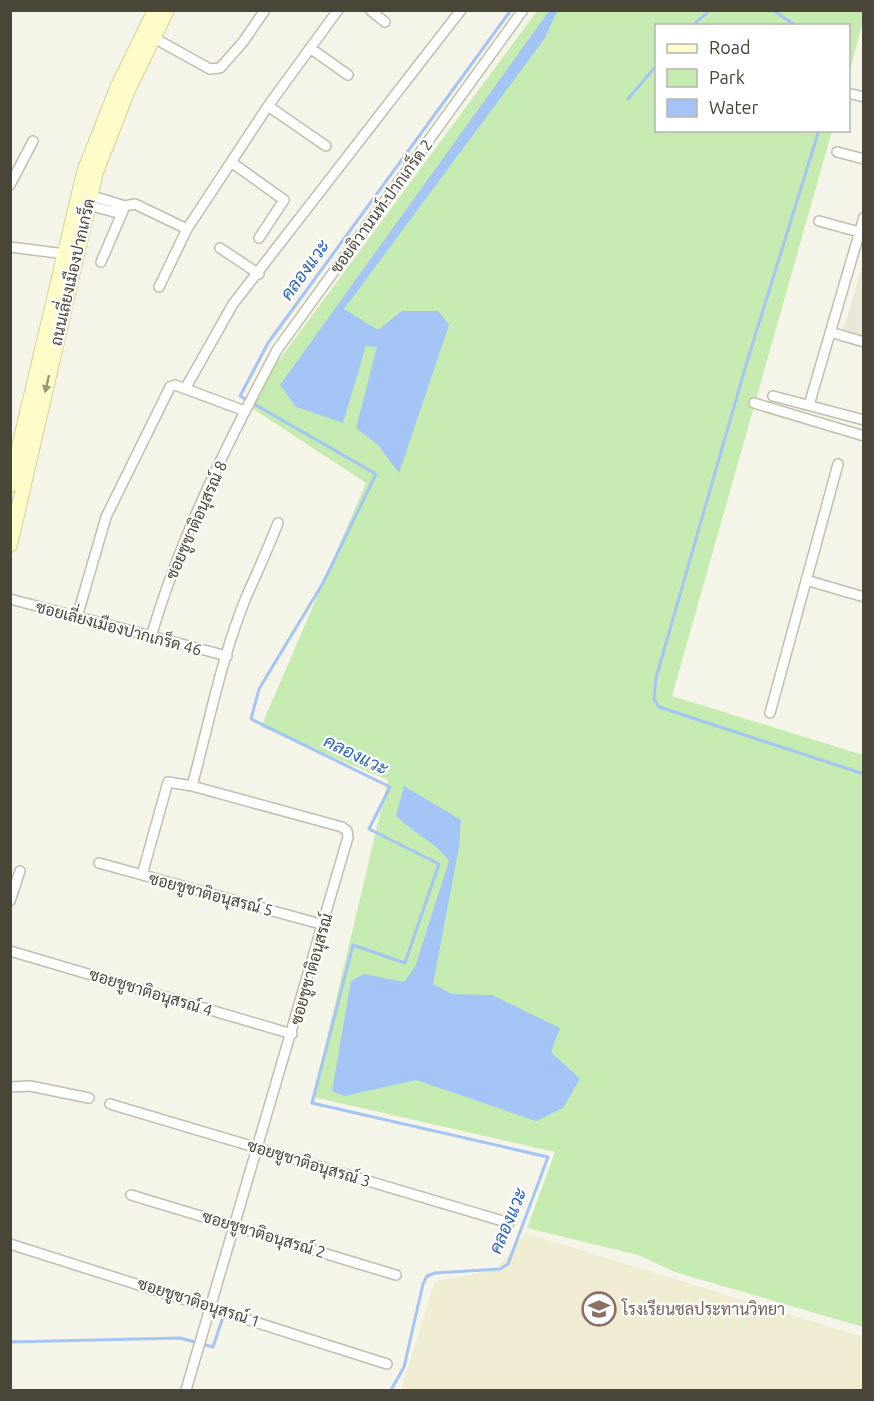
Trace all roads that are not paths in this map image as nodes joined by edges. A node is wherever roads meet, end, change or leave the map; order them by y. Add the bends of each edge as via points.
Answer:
1 (155, 10) edge
2 (167, 10) edge
3 (265, 10) edge
4 (338, 10) edge
5 (370, 10) edge
6 (461, 10) edge
7 (522, 10) edge
8 (385, 22) dead end
9 (154, 38) junction
10 (310, 48) junction
11 (348, 75) dead end
12 (852, 94) dead end
13 (864, 98) edge
14 (268, 106) junction
15 (33, 141) dead end
16 (326, 146) dead end
17 (837, 152) dead end
18 (864, 159) edge
19 (231, 162) junction
20 (15, 167) edge
21 (10, 185) edge
22 (88, 200) junction
23 (124, 210) junction
24 (864, 217) edge
25 (819, 220) dead end
26 (187, 229) junction
27 (860, 232) junction
28 (259, 238) dead end
29 (10, 247) edge
30 (220, 248) dead end
31 (65, 255) junction
32 (101, 262) dead end
33 (259, 274) junction
34 (159, 287) dead end
35 (830, 332) junction
36 (864, 342) edge
37 (185, 389) junction
38 (773, 396) dead end
39 (754, 404) dead end
40 (248, 405) junction
41 (809, 405) junction
42 (864, 420) edge
43 (864, 436) edge
44 (838, 464) dead end
45 (10, 485) edge
46 (278, 523) dead end
47 (10, 545) edge
48 (806, 580) junction
49 (864, 597) edge
50 (10, 599) edge
51 (77, 617) junction
52 (151, 637) junction
53 (227, 656) junction
54 (770, 712) dead end
55 (192, 786) junction
56 (99, 863) dead end
57 (20, 871) dead end
58 (142, 875) junction
59 (10, 901) edge
60 (324, 925) junction
61 (10, 951) edge
62 (292, 1034) junction
63 (10, 1088) edge
64 (89, 1098) dead end
65 (110, 1104) dead end
66 (259, 1148) junction
67 (131, 1195) dead end
68 (509, 1223) dead end
69 (236, 1225) junction
70 (10, 1244) edge
71 (396, 1275) dead end
72 (211, 1306) junction
73 (387, 1364) dead end
74 (186, 1390) edge

1 - 31 main road, ถนนเลี่ยงเมืองปากเกร็ด via 118,86 84,172
2 - 9 main road, ถนนเลี่ยงเมืองปากเกร็ด
3 - 9 street via 220,68 210,69
4 - 10 street
5 - 8 street
6 - 33 street
7 - 40 street, ซอยติวานนท์-ปากเกร็ด 2 via 277,351
9 - 22 main road, ถนนเลี่ยงเมืองปากเกร็ด via 128,90
10 - 11 street
10 - 14 street
12 - 13 street
14 - 16 street
14 - 19 street
15 - 20 street
17 - 18 street
19 - 26 street
19 - 28 street via 284,200
20 - 21 street
22 - 23 street
22 -> 47 main road, ถนนเลี่ยงเมืองปากเกร็ด
23 - 26 street via 135,204
23 - 32 street
24 - 27 street
25 - 27 street
26 - 34 street
27 - 35 street
29 - 31 street
30 - 33 street
31 - 45 main road, ถนนเลี่ยงเมืองปากเกร็ด
33 - 37 street via 233,304
35 - 36 street
35 - 41 street
37 - 40 street
37 - 51 street via 175,386 168,390 106,517
38 - 41 street
39 - 43 street
40 - 52 street, ซอยชูชาติอนุสรณ์ 8 via 169,578
41 - 42 street
44 - 48 street
46 - 53 street
48 - 49 street
48 - 54 street
50 - 51 street, ซอยเลี่ยงเมืองปากเกร็ด 46
51 - 52 street, ซอยเลี่ยงเมืองปากเกร็ด 46
52 - 53 street, ซอยเลี่ยงเมืองปากเกร็ด 46
53 - 55 street
55 - 58 street via 168,782
55 - 60 street, ซอยชูชาติอนุสรณ์ via 347,831
56 - 58 street, ซอยชูชาติอนุสรณ์ 5
57 - 59 street
58 - 60 street, ซอยชูชาติอนุสรณ์ 5
60 - 62 street, ซอยชูชาติอนุสรณ์
61 - 62 street, ซอยชูชาติอนุสรณ์ 4
62 - 66 street, ซอยชูชาติอนุสรณ์
63 - 64 street via 30,1086
65 - 66 street, ซอยชูชาติอนุสรณ์ 3
66 - 68 street, ซอยชูชาติอนุสรณ์ 3
66 - 69 street, ซอยชูชาติอนุสรณ์
67 - 69 street, ซอยชูชาติอนุสรณ์ 2
69 - 71 street, ซอยชูชาติอนุสรณ์ 2
69 - 72 street, ซอยชูชาติอนุสรณ์
70 - 72 street, ซอยชูชาติอนุสรณ์ 1
72 - 73 street, ซอยชูชาติอนุสรณ์ 1
72 - 74 street, ซอยชูชาติอนุสรณ์

